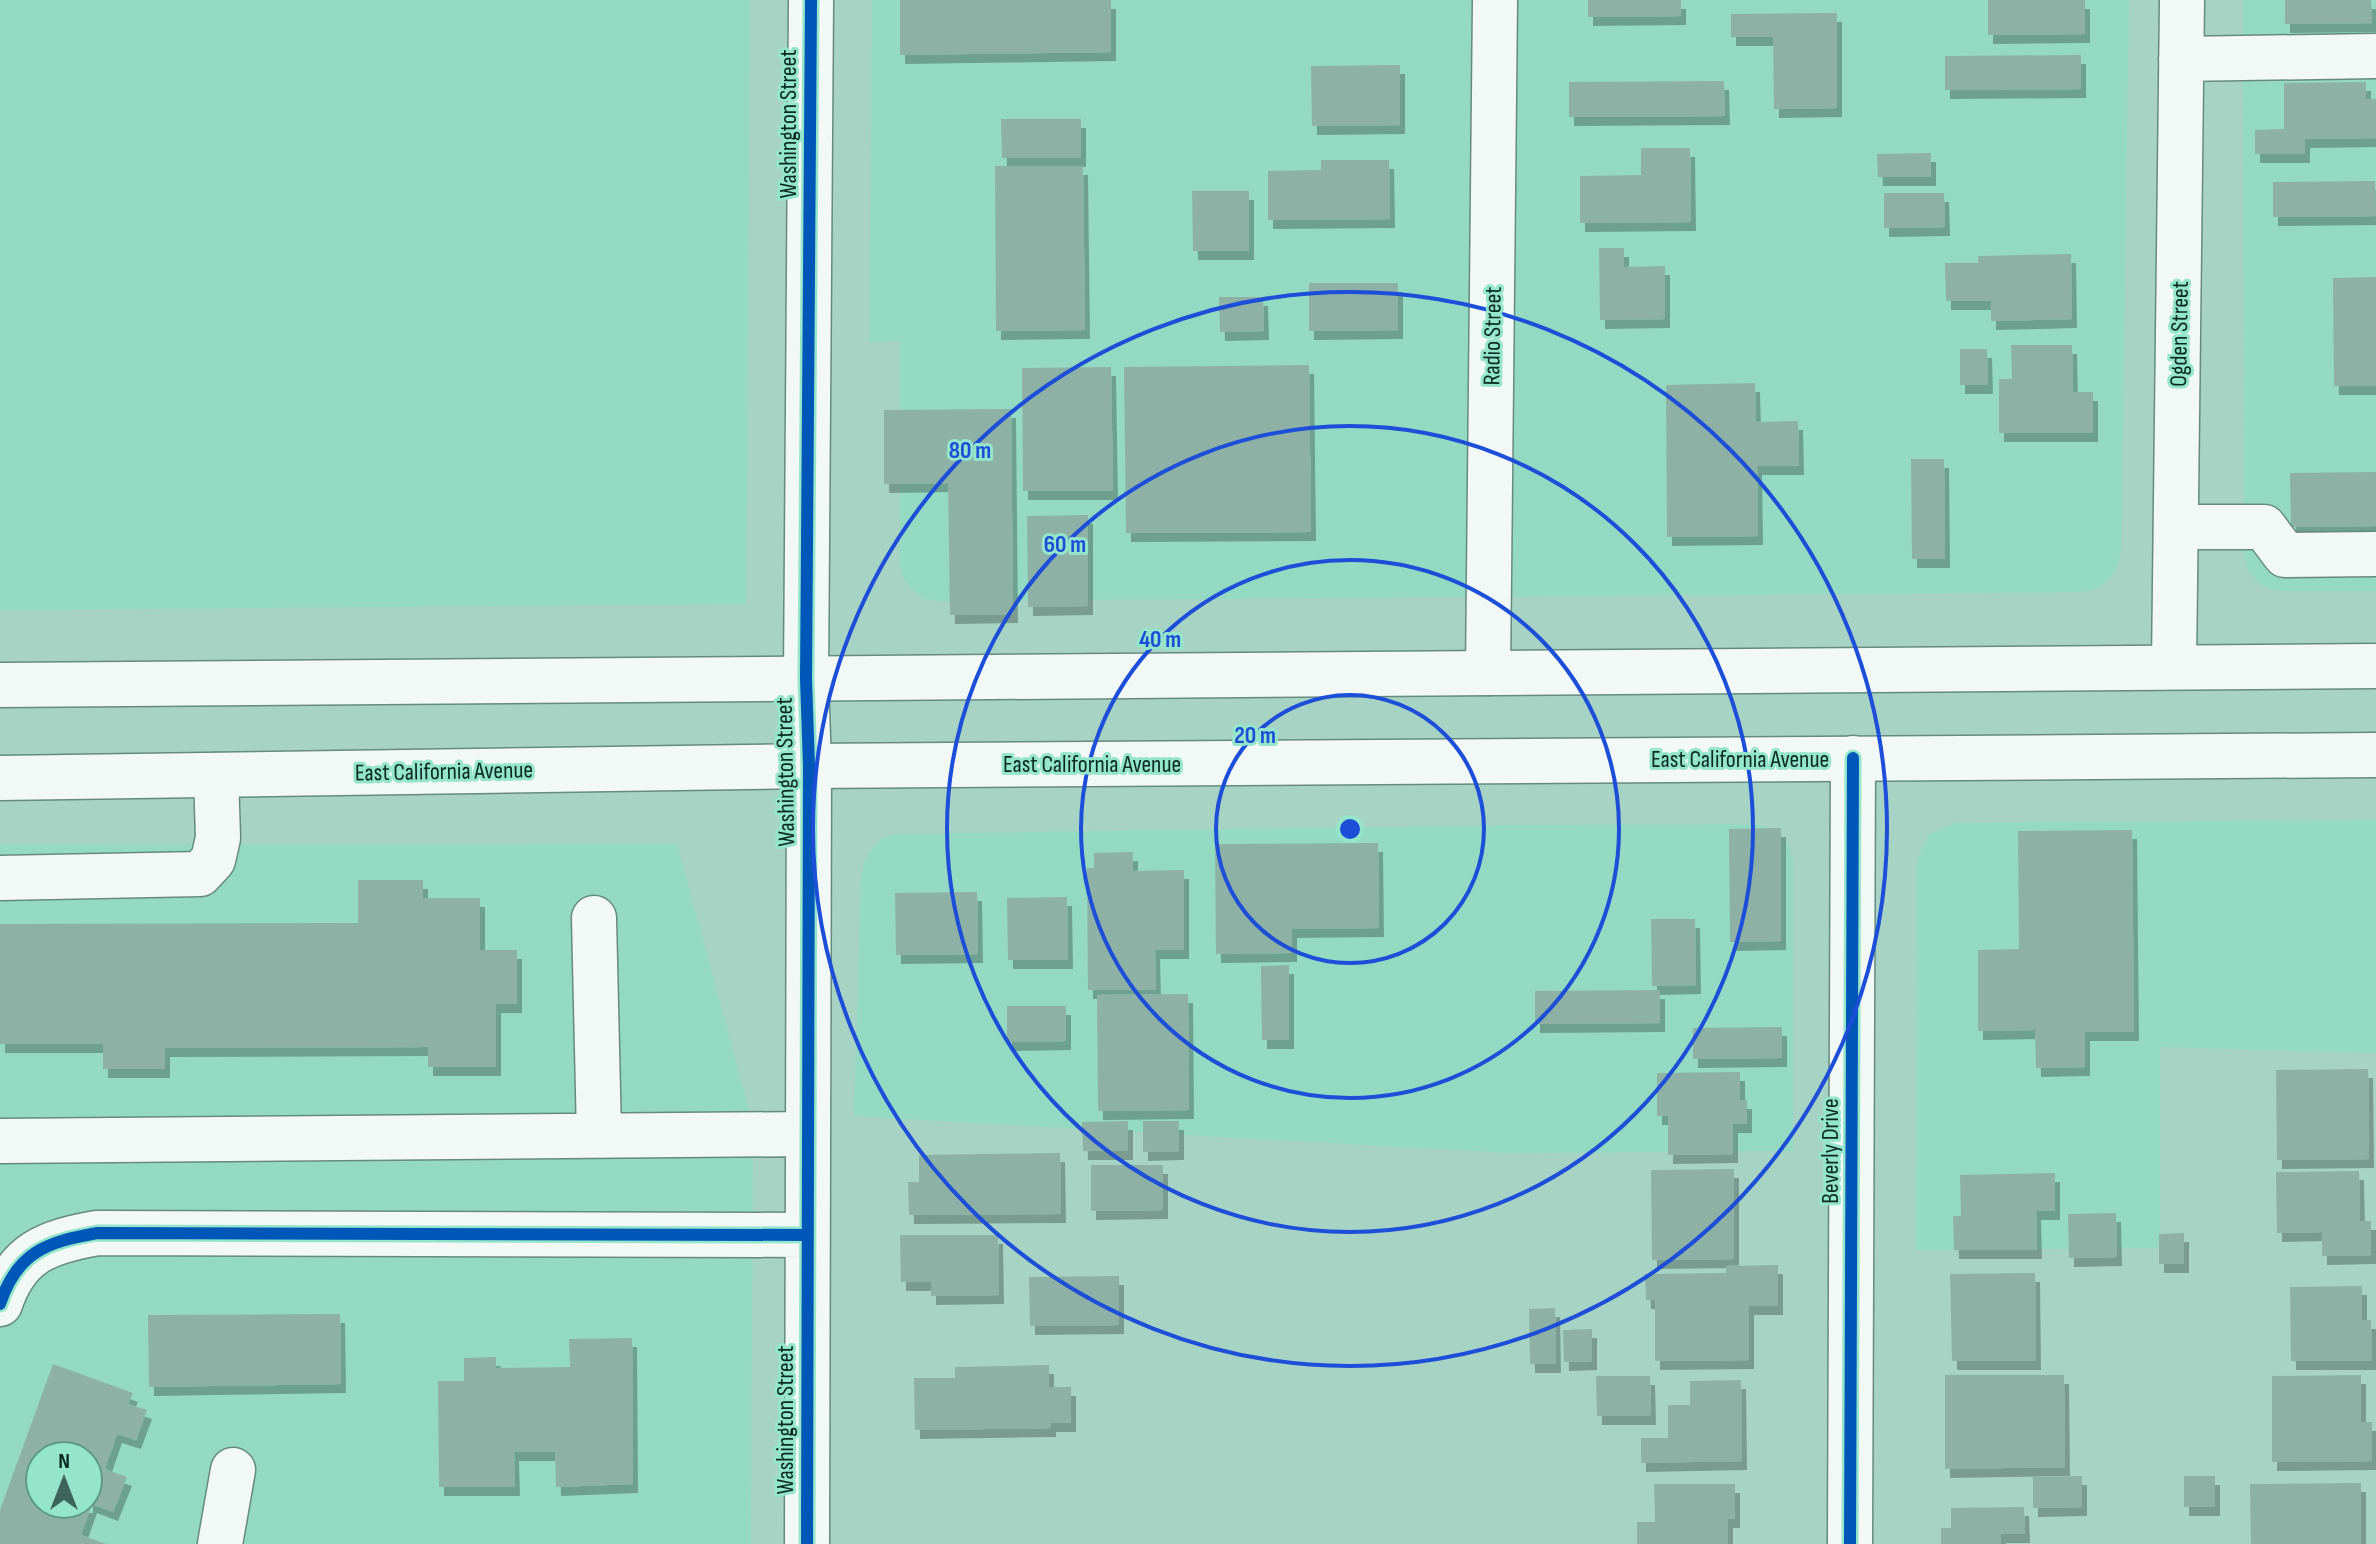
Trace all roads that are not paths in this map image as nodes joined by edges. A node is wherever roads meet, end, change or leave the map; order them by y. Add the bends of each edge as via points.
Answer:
1 (811, 0) edge
2 (1495, 0) edge
3 (2182, 0) edge
4 (2376, 56) edge
5 (2181, 59) junction
6 (2176, 527) junction
7 (2376, 554) edge
8 (2376, 666) edge
9 (2174, 667) junction
10 (1488, 673) junction
11 (806, 679) junction
12 (0, 685) edge
13 (2376, 755) edge
14 (1853, 758) junction
15 (809, 766) junction
16 (216, 775) junction
17 (0, 778) edge
18 (0, 878) edge
19 (594, 918) dead end
20 (807, 1134) junction
21 (599, 1135) junction
22 (0, 1141) edge
23 (807, 1235) junction
24 (0, 1304) edge
25 (233, 1470) dead end
26 (220, 1544) edge
27 (807, 1544) edge
28 (1850, 1544) edge

1 - 11 main road, Washington Street
2 - 10 main road, Radio Street
3 - 5 main road, Ogden Street
4 - 5 main road
5 - 6 main road, Ogden Street
6 - 7 main road via 2264,527 2285,555
6 - 9 main road, Ogden Street
8 - 9 main road
9 - 10 main road
10 - 11 main road
11 - 12 main road
11 - 15 main road, Washington Street
13 - 14 main road, East California Avenue
14 - 15 main road, East California Avenue
14 - 28 main road, Beverly Drive
15 - 16 main road, East California Avenue
15 - 20 main road, Washington Street
16 - 17 main road, East California Avenue
16 - 18 main road via 218,838 213,860 200,874
19 - 21 main road
20 - 21 main road
20 - 23 main road, Washington Street
21 - 22 main road
23 - 24 main road via 97,1233 62,1239 25,1259
23 - 27 main road, Washington Street
25 - 26 main road

